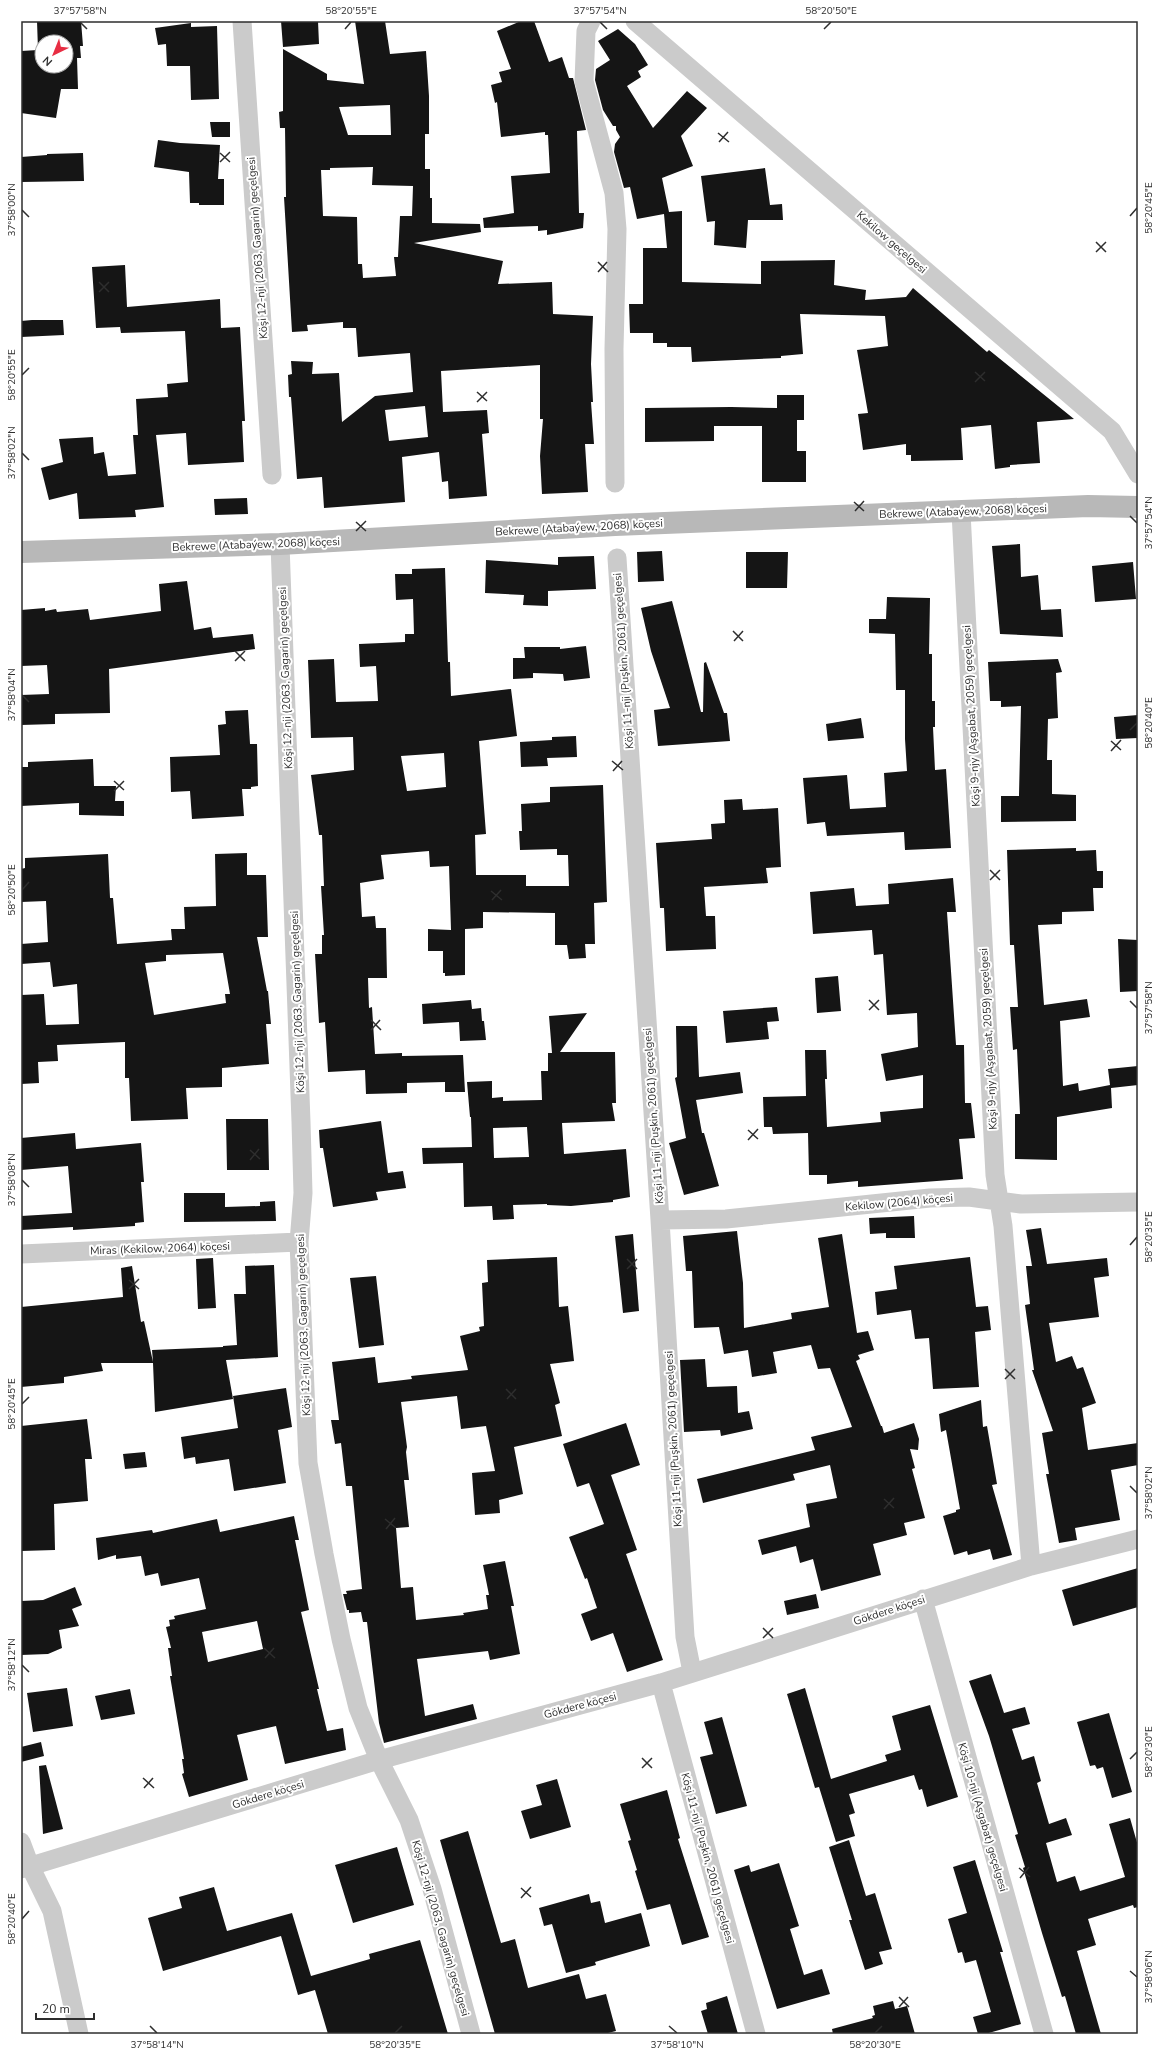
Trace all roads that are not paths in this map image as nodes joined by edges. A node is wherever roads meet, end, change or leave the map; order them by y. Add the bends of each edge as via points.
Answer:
1 (242, 21) edge
2 (591, 21) edge
3 (635, 21) edge
4 (1138, 474) edge
5 (272, 475) dead end
6 (615, 483) dead end
7 (1138, 508) edge
8 (961, 512) junction
9 (280, 544) junction
10 (21, 552) edge
11 (617, 558) dead end
12 (999, 1202) junction
13 (1138, 1202) edge
14 (660, 1220) junction
15 (299, 1242) junction
16 (21, 1254) edge
17 (1138, 1539) edge
18 (1031, 1566) junction
19 (922, 1599) junction
20 (692, 1672) junction
21 (661, 1683) junction
22 (379, 1760) junction
23 (21, 1842) edge
24 (25, 1868) edge
25 (79, 2034) edge
26 (471, 2034) edge
27 (756, 2034) edge
28 (1044, 2034) edge

1 - 5 street, Köşi 12-nji (2063, Gagarin) geçelgesi
2 - 6 street via 586,31 584,81 614,193 617,229 614,349
3 - 4 street, Kekilow geçelgesi via 1112,431
7 - 8 main road, Bekrewe (Atabaýew, 2068) köçesi via 1088,506
8 - 9 main road, Bekrewe (Atabaýew, 2068) köçesi via 616,525
8 - 12 street, Köşi 9-njy (Aşgabat, 2059) geçelgesi via 994,1151
9 - 10 main road, Bekrewe (Atabaýew, 2068) köçesi
9 - 15 street, Köşi 12-nji (2063, Gagarin) geçelgesi via 303,1193
11 - 14 street, Köşi 11-nji (Puşkin, 2061) geçelgesi
12 - 13 street, Kekilow (2064) köçesi
12 - 14 street, Kekilow (2064) köçesi via 969,1197 930,1198 726,1219
12 - 18 street, Köşi 9-njy (Aşgabat, 2059) geçelgesi via 1004,1226
14 - 20 street, Köşi 11-nji (Puşkin, 2061) geçelgesi via 685,1638
15 - 16 street, Miras (Kekilow, 2064) köçesi
15 - 22 street, Köşi 12-nji (2063, Gagarin) geçelgesi via 308,1464 341,1639 358,1708
17 - 18 street, Gökdere köçesi
18 - 19 street, Gökdere köçesi
19 - 20 street, Gökdere köçesi
19 - 28 street, Köşi 10-nji (Aşgabat) geçelgesi
20 - 21 street, Gökdere köçesi
21 - 22 street, Gökdere köçesi
21 - 27 street, Köşi 11-nji (Puşkin, 2061) geçelgesi
22 - 24 street, Gökdere köçesi
22 - 26 street, Köşi 12-nji (2063, Gagarin) geçelgesi via 409,1820 432,1889
23 - 24 street
24 - 25 street via 52,1910

